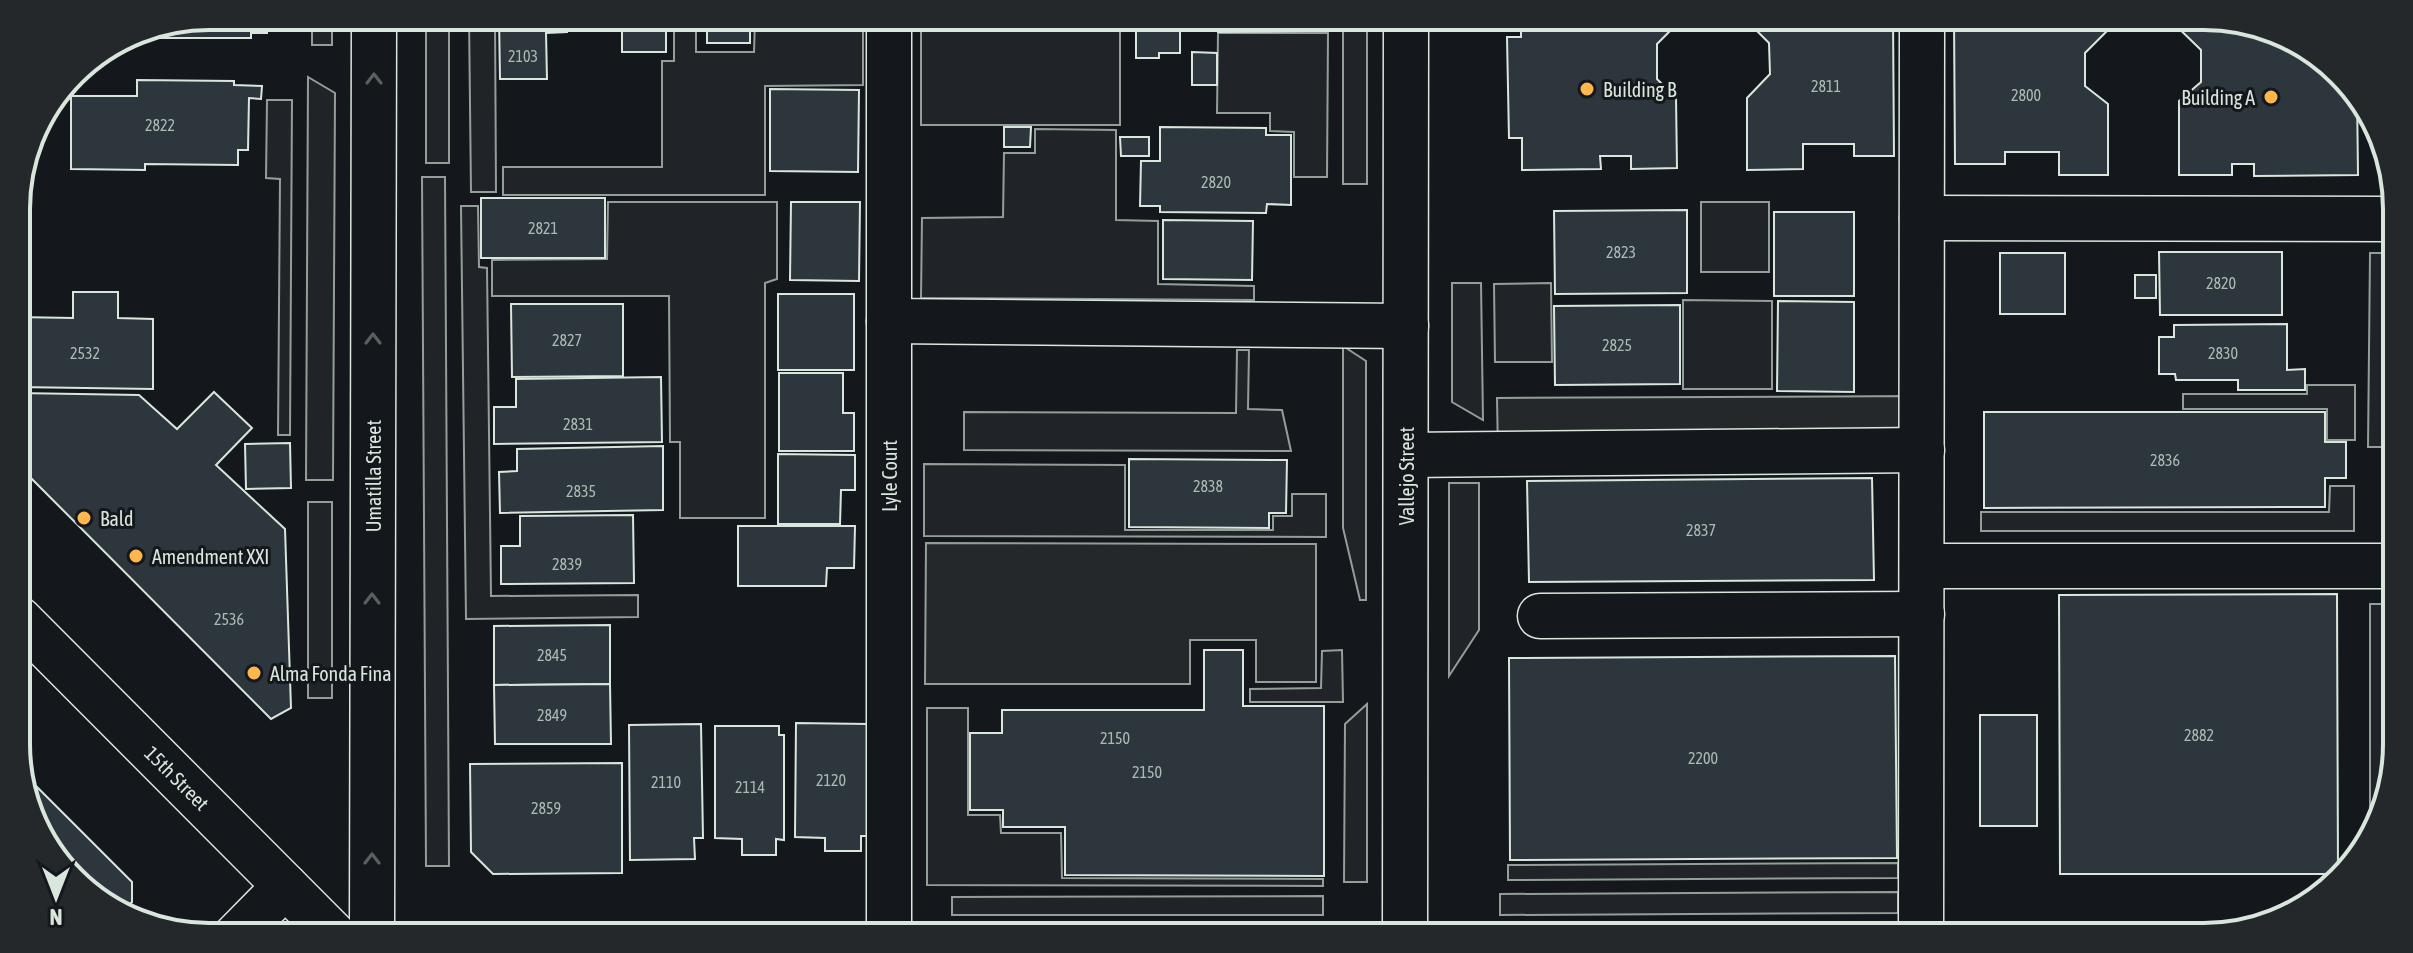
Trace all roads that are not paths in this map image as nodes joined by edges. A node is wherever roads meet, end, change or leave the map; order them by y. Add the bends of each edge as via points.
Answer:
1 (374, 30) edge
2 (889, 30) edge
3 (1406, 30) edge
4 (1922, 30) edge
5 (1922, 218) junction
6 (2383, 219) edge
7 (889, 321) junction
8 (1406, 326) junction
9 (1922, 450) junction
10 (1406, 455) junction
11 (1922, 566) junction
12 (2383, 566) edge
13 (1922, 614) junction
14 (1540, 616) dead end
15 (30, 630) edge
16 (285, 886) junction
17 (249, 923) edge
18 (322, 923) edge
19 (372, 923) edge
20 (889, 923) edge
21 (1405, 923) edge
22 (1921, 923) edge

19 -> 1 street, Umatilla Street
2 - 7 street, Lyle Court
3 - 8 street, Vallejo Street
4 - 5 street
5 - 6 street
5 - 9 street
7 - 8 street
7 - 20 street, Lyle Court
8 - 10 street, Vallejo Street
9 - 10 street
9 - 11 street
10 - 21 street, Vallejo Street
11 - 12 street
11 - 13 street
13 - 14 street
13 - 22 street
15 - 16 street, 15th Street
16 - 17 street
16 - 18 street, 15th Street

